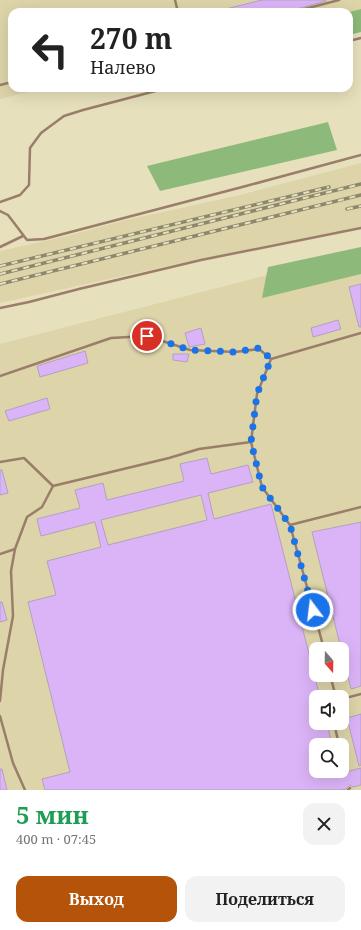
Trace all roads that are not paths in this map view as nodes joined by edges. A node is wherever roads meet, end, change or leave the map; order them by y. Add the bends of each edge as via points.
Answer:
1 (339, 0) edge
2 (308, 8) edge
3 (152, 92) edge
4 (361, 155) edge
5 (0, 202) edge
6 (0, 211) edge
7 (361, 228) edge
8 (23, 236) junction
9 (0, 247) edge
10 (0, 308) edge
11 (361, 333) edge
12 (271, 359) junction
13 (0, 376) edge
14 (251, 442) junction
15 (0, 462) edge
16 (53, 486) junction
17 (361, 507) edge
18 (290, 525) junction
19 (15, 549) junction
20 (0, 554) edge
21 (322, 642) edge
22 (3, 670) junction
23 (0, 676) edge
24 (361, 694) edge
25 (349, 697) edge
26 (0, 701) edge
27 (0, 716) edge
28 (25, 790) edge

1 - 2 lane
3 - 5 lane via 64,116 41,133 30,148 29,185 20,194
4 - 8 lane via 44,239 27,240
6 - 8 lane via 8,215
7 - 10 lane via 201,260
8 - 9 lane
11 - 12 lane
12 - 13 lane via 259,348 235,352 190,350 147,336 111,338
12 - 14 lane via 257,394
14 - 16 lane via 199,449
14 - 18 lane via 262,487
15 - 16 lane via 24,458
16 - 19 lane via 42,507 27,517
17 - 18 lane
18 - 21 lane
19 - 20 lane
19 - 22 lane via 11,571 14,616
22 - 23 lane
22 - 26 lane
24 - 25 lane
27 - 28 lane via 13,763

